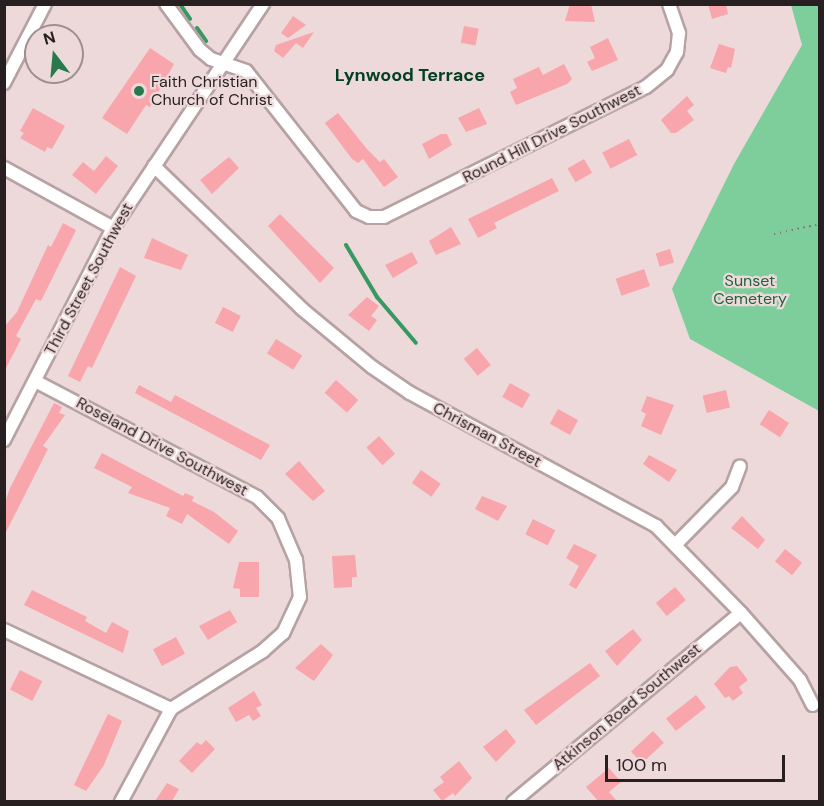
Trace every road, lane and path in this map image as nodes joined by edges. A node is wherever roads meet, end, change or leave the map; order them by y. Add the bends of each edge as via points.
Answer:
1 (45, 4) edge
2 (166, 4) edge
3 (263, 4) edge
4 (669, 4) edge
5 (223, 62) junction
6 (4, 83) edge
7 (154, 166) junction
8 (4, 168) edge
9 (819, 224) edge
10 (113, 228) junction
11 (774, 234) dead end
12 (35, 381) junction
13 (4, 440) edge
14 (740, 466) dead end
15 (676, 544) junction
16 (741, 613) junction
17 (6, 634) edge
18 (813, 705) dead end
19 (171, 709) junction
20 (121, 801) edge
21 (513, 801) edge

1 - 6 street
2 - 5 street via 200,50
3 - 5 street, Third Street Southwest
4 - 5 street, Round Hill Drive Southwest via 680,33 676,52 667,70 646,87 402,211 369,217 344,200 246,71
5 - 7 street, Third Street Southwest
7 - 10 street, Third Street Southwest
7 - 15 street, Chrisman Street via 302,309 372,367 410,393 656,526
8 - 10 street
9 - 11 path
10 - 12 street, Third Street Southwest
12 - 13 street, Third Street Southwest
12 - 19 street, Roseland Drive Southwest via 237,484 278,518 292,542 300,597 283,633 263,651
14 - 15 street via 732,487
15 - 16 street, Chrisman Street
16 - 18 street, Chrisman Street via 800,680
16 - 21 street, Atkinson Road Southwest
17 - 19 street
19 - 20 street

